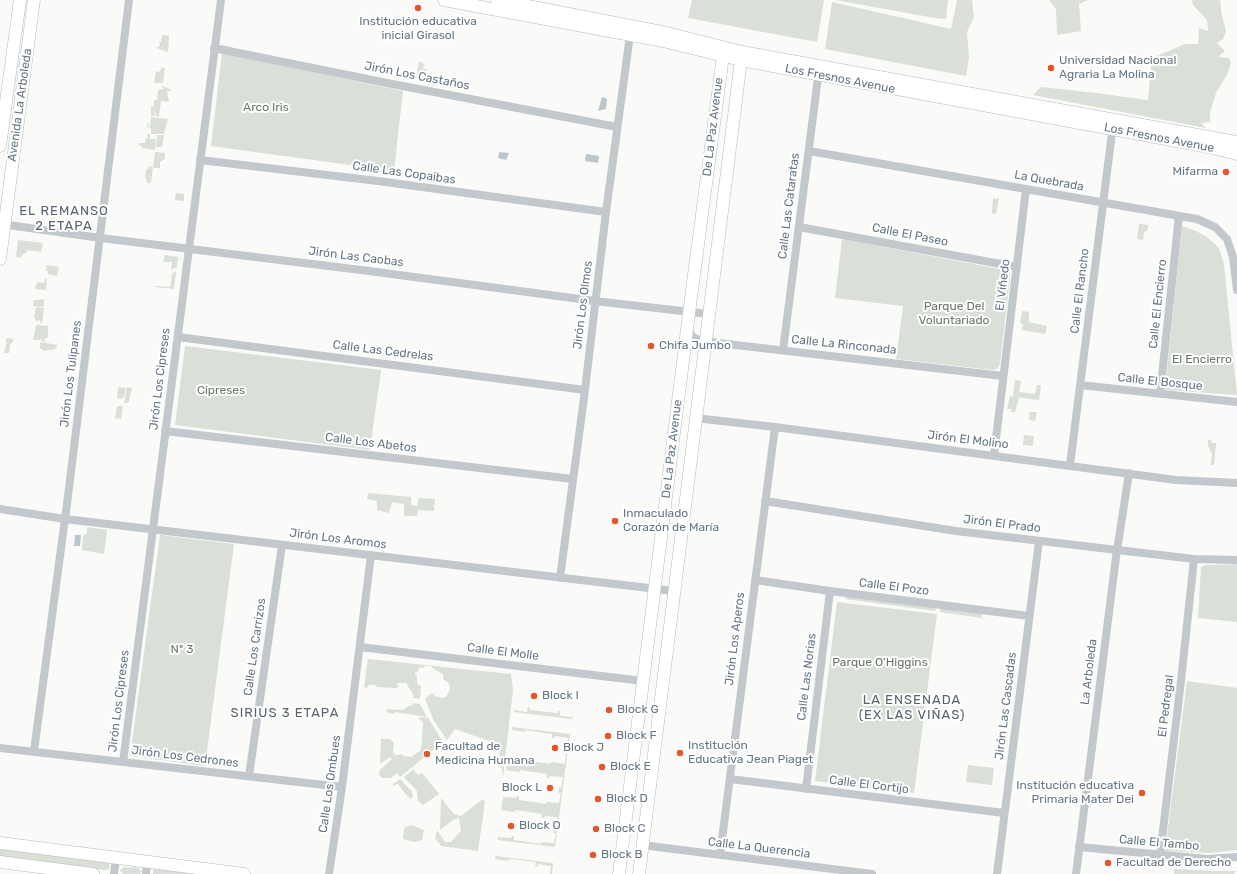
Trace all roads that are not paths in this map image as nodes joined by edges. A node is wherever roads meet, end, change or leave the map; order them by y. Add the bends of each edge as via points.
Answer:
1 (20, 0) edge
2 (34, 0) edge
3 (129, 0) edge
4 (221, 0) edge
5 (444, 0) edge
6 (497, 0) edge
7 (630, 35) junction
8 (214, 48) junction
9 (723, 52) junction
10 (741, 56) junction
11 (819, 70) junction
12 (1113, 125) junction
13 (617, 127) junction
14 (1237, 142) edge
15 (0, 146) edge
16 (808, 151) junction
17 (1237, 154) edge
18 (200, 160) junction
19 (1026, 189) junction
20 (1103, 203) junction
21 (606, 212) junction
22 (1179, 216) junction
23 (2, 224) edge
24 (799, 227) junction
25 (101, 238) junction
26 (188, 248) junction
27 (0, 258) edge
28 (1017, 267) junction
29 (1237, 290) edge
30 (595, 301) junction
31 (689, 313) junction
32 (708, 314) junction
33 (687, 329) junction
34 (178, 337) junction
35 (705, 341) junction
36 (783, 350) junction
37 (1003, 376) junction
38 (1080, 385) junction
39 (585, 390) junction
40 (1160, 394) junction
41 (1237, 402) edge
42 (696, 418) junction
43 (775, 427) junction
44 (165, 431) junction
45 (994, 455) junction
46 (1070, 465) junction
47 (1129, 473) junction
48 (573, 479) junction
49 (1237, 483) edge
50 (765, 501) junction
51 (0, 508) edge
52 (65, 519) junction
53 (152, 529) junction
54 (1039, 541) junction
55 (282, 544) junction
56 (1117, 550) junction
57 (371, 555) junction
58 (1194, 559) junction
59 (1237, 560) edge
60 (560, 578) junction
61 (755, 580) junction
62 (655, 589) junction
63 (674, 591) junction
64 (830, 592) junction
65 (1029, 616) junction
66 (360, 647) junction
67 (643, 681) junction
68 (0, 748) edge
69 (34, 752) junction
70 (123, 762) junction
71 (249, 776) junction
72 (730, 779) junction
73 (342, 787) junction
74 (806, 789) junction
75 (1004, 814) junction
76 (0, 843) edge
77 (642, 845) junction
78 (1079, 847) junction
79 (720, 855) junction
80 (1160, 855) junction
81 (1237, 857) edge
82 (116, 858) junction
83 (0, 862) edge
84 (146, 868) edge
85 (43, 871) edge
86 (93, 874) edge
87 (114, 874) edge
88 (244, 874) edge
89 (329, 874) edge
90 (619, 874) edge
91 (639, 874) edge
92 (872, 874) edge
93 (997, 874) edge
94 (1076, 874) edge

1 - 15 street, Avenida La Arboleda
2 - 23 street, Avenida La Arboleda
3 - 25 street, Jirón Los Tulipanes
4 - 8 street, Jirón Los Cipreses
5 - 7 street, Los Fresnos Avenue
6 - 9 street, Los Fresnos Avenue via 667,33
7 - 9 street, Los Fresnos Avenue
7 - 13 street, Jirón Los Olmos
8 - 13 street, Jirón Los Castaños
8 - 18 street, Jirón Los Cipreses
9 - 10 street, Los Fresnos Avenue
9 - 31 street, De La Paz Avenue
10 - 11 street, Los Fresnos Avenue
10 - 32 street, De La Paz Avenue
11 - 12 street, Los Fresnos Avenue
11 - 16 street, Calle Las Cataratas
12 - 14 street, Los Fresnos Avenue
12 - 17 street, Los Fresnos Avenue
12 - 20 street, Calle El Rancho
13 - 21 street, Jirón Los Olmos
16 - 19 street, La Quebrada
16 - 24 street, Calle Las Cataratas
18 - 21 street, Calle Las Copaibas
18 - 26 street, Jirón Los Cipreses
19 - 20 street, La Quebrada
19 - 28 street, El Viñedo
20 - 22 street, La Quebrada
20 - 38 street, Calle El Rancho
21 - 30 street, Jirón Los Olmos
22 - 29 street, La Quebrada via 1197,219 1214,227 1227,239 1233,257
22 - 40 street, Calle El Encierro
23 - 25 street, Jirón Las Caobas
23 - 27 street, Avenida La Arboleda
24 - 28 street, Calle El Paseo
24 - 36 street, Calle Las Cataratas
25 - 26 street, Jirón Las Caobas
25 - 52 street, Jirón Los Tulipanes
26 - 30 street, Jirón Las Caobas
26 - 34 street, Jirón Los Cipreses
28 - 37 street, El Viñedo
30 - 31 street, Jirón Las Caobas
30 - 39 street, Jirón Los Olmos
31 - 32 street, Jirón Las Caobas
31 - 33 street, De La Paz Avenue
32 - 35 street, De La Paz Avenue
33 - 35 street, Calle La Rinconada via 695,339
33 - 62 street, De La Paz Avenue
34 - 39 street, Calle Las Cedrelas
34 - 44 street, Jirón Los Cipreses
35 - 36 street, Calle La Rinconada
35 - 42 street, De La Paz Avenue
36 - 37 street, Calle La Rinconada
37 - 45 street, El Viñedo
38 - 40 street, Calle El Bosque
38 - 46 street, Calle El Rancho
39 - 48 street, Jirón Los Olmos
40 - 41 street, Calle El Bosque
42 - 43 street, Jirón El Molino
42 - 63 street, De La Paz Avenue
43 - 45 street, Jirón El Molino
43 - 50 street, Jirón Los Aperos
44 - 48 street, Calle Los Abetos
44 - 53 street, Jirón Los Cipreses
45 - 46 street, Jirón El Molino
46 - 47 street, Jirón El Molino
47 - 49 street, Jirón El Molino via 1199,482
47 - 56 street, La Arboleda
48 - 60 street, Jirón Los Olmos
50 - 54 street, Jirón El Prado via 956,531
50 - 61 street, Jirón Los Aperos
51 - 52 street, Jirón Los Aromos
52 - 53 street, Jirón Los Aromos
52 - 69 street, Jirón Los Tulipanes
53 - 55 street, Jirón Los Aromos
53 - 70 street, Jirón Los Cipreses
54 - 56 street, Jirón El Prado
54 - 65 street, Jirón Las Cascadas
55 - 57 street, Jirón Los Aromos
55 - 71 street, Calle Los Carrizos
56 - 58 street, Jirón El Prado
56 - 78 street, La Arboleda
57 - 60 street, Jirón Los Aromos
57 - 66 street, Calle Los Ombues
58 - 59 street, Jirón El Prado
58 - 80 street, El Pedregal
60 - 62 street, Jirón Los Aromos
61 - 64 street, Calle El Pozo
61 - 72 street, Jirón Los Aperos
62 - 63 street, Jirón Los Aromos
62 - 67 street, De La Paz Avenue
63 - 77 street, De La Paz Avenue
64 - 65 street, Calle El Pozo
64 - 74 street, Calle Las Norias
65 - 75 street, Jirón Las Cascadas
66 - 67 street, Calle El Molle
66 - 73 street, Calle Los Ombues
67 - 90 street, De La Paz Avenue
68 - 69 street, Jirón Los Cedrones
69 - 70 street, Jirón Los Cedrones
70 - 71 street, Jirón Los Cedrones
71 - 73 street, Jirón Los Cedrones
72 - 74 street, Calle El Cortijo
72 - 79 street, Jirón Los Aperos
73 - 89 street, Calle Los Ombues
74 - 75 street, Calle El Cortijo
75 - 93 street, Jirón Las Cascadas
76 - 82 street
77 - 79 street, Calle La Querencia
77 - 91 street, De La Paz Avenue
78 - 80 street, Calle El Tambo
78 - 94 street, La Arboleda
79 - 92 street, Calle La Querencia
80 - 81 street, Calle El Tambo via 1207,859
82 - 84 street
82 - 87 street
83 - 85 street
84 - 88 street
85 - 86 street

